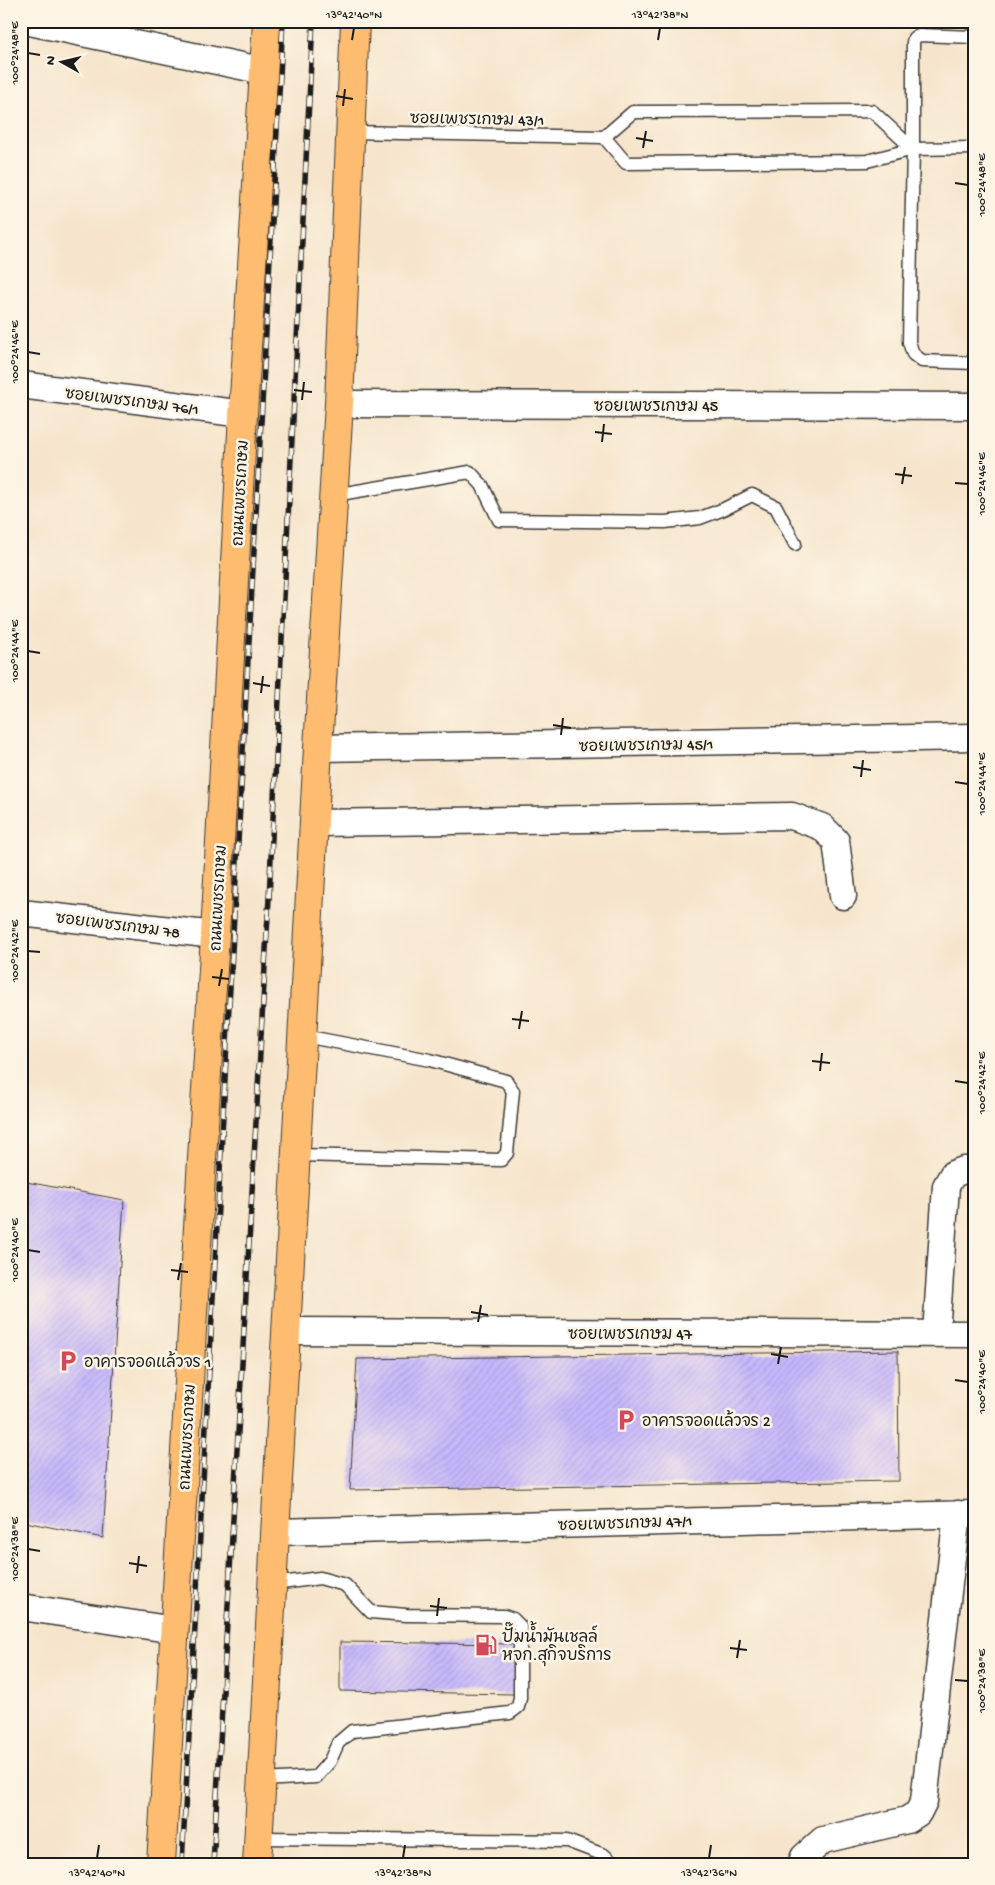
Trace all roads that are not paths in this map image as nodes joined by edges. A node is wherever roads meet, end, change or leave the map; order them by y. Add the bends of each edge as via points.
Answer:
1 (25, 21) edge
2 (267, 21) edge
3 (355, 21) edge
4 (974, 37) edge
5 (265, 71) junction
6 (350, 132) junction
7 (604, 137) junction
8 (974, 148) edge
9 (913, 149) junction
10 (974, 363) edge
11 (21, 385) edge
12 (339, 404) junction
13 (974, 406) edge
14 (243, 414) junction
15 (334, 495) junction
16 (795, 544) dead end
17 (974, 737) edge
18 (318, 748) junction
19 (316, 823) junction
20 (843, 896) dead end
21 (21, 913) edge
22 (215, 935) junction
23 (304, 1036) junction
24 (297, 1155) junction
25 (974, 1170) edge
26 (287, 1331) junction
27 (936, 1334) junction
28 (974, 1334) edge
29 (966, 1514) edge
30 (276, 1532) junction
31 (273, 1584) junction
32 (21, 1607) edge
33 (175, 1630) junction
34 (262, 1780) junction
35 (258, 1851) edge
36 (161, 1864) edge
37 (614, 1864) edge
38 (801, 1864) edge

1 - 5 street
2 - 5 main road, ถนนเพชรเกษม
3 - 6 main road
4 - 9 lane via 919,34 914,38
5 - 14 main road, ถนนเพชรเกษม
6 - 7 lane, ซอยเพชรเกษม 43/1
6 - 12 main road
7 - 9 lane via 626,163 867,161
7 - 9 lane via 633,112 872,111
8 - 9 lane
9 - 10 lane via 909,342 913,354 922,361
11 - 14 street, ซอยเพชรเกษม 76/1
12 - 13 street, ซอยเพชรเกษม 45
12 - 15 main road
14 - 22 main road, ถนนเพชรเกษม
15 - 16 lane via 470,472 482,485 499,520 665,522 700,518 752,495 776,507
15 - 18 main road
17 - 18 street, ซอยเพชรเกษม 45/1
18 - 19 main road
19 - 20 street via 792,816 822,827 836,841
19 - 23 main road
21 - 22 street, ซอยเพชรเกษม 78
22 - 33 main road, ถนนเพชรเกษม
23 - 24 main road
23 - 24 lane via 440,1063 506,1081 513,1092 507,1153 501,1160
24 - 26 main road
25 - 27 street via 953,1174 946,1186
26 - 27 street, ซอยเพชรเกษม 47
26 - 30 main road
27 - 28 street, ซอยเพชรเกษม 47
29 - 30 street, ซอยเพชรเกษม 47/1
29 - 38 street via 924,1801 918,1813 907,1820 823,1840 804,1857
30 - 31 main road
31 - 34 main road
31 - 34 lane via 320,1578 345,1585 371,1612 504,1616 513,1619 520,1626 520,1698 518,1707 510,1713 352,1731 338,1743 330,1760 316,1777
32 - 33 street
33 - 36 main road, ถนนเพชรเกษม
34 - 35 main road
35 - 37 lane via 567,1841 604,1854

